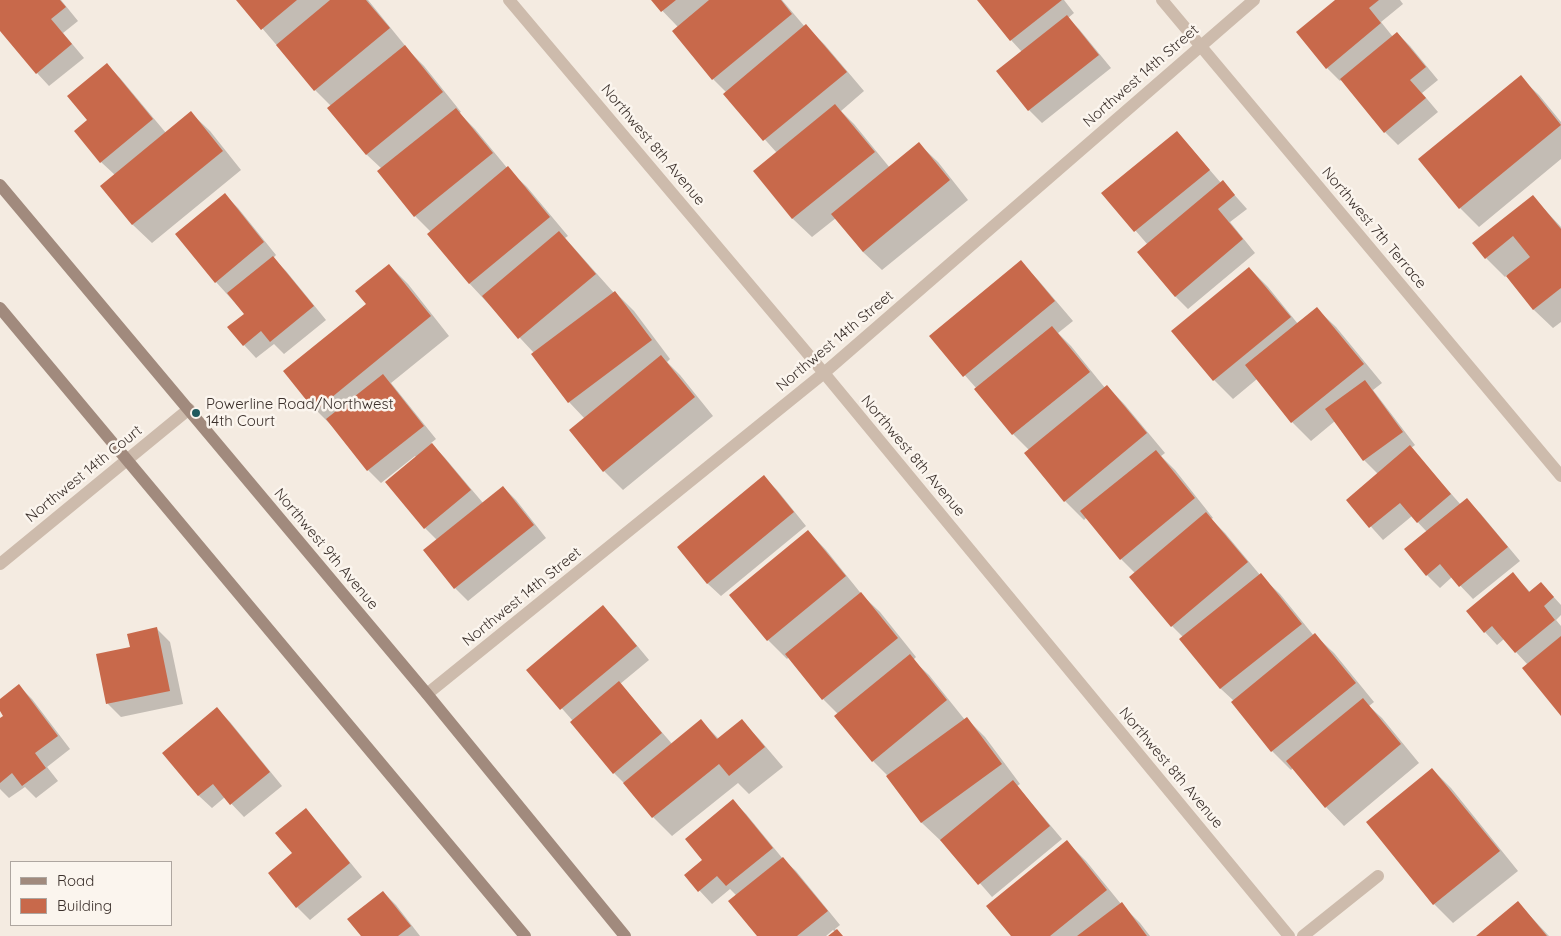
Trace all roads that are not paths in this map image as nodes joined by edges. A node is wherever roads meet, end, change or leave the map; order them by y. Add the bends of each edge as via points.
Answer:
1 (509, 0) edge
2 (1162, 0) edge
3 (1254, 0) edge
4 (1200, 46) junction
5 (0, 185) edge
6 (0, 308) edge
7 (824, 373) junction
8 (189, 409) junction
9 (127, 461) junction
10 (1561, 476) edge
11 (0, 564) edge
12 (427, 694) junction
13 (1378, 876) dead end
14 (525, 936) edge
15 (625, 936) edge
16 (1288, 936) edge
17 (1303, 936) edge

1 - 7 street, Northwest 8th Avenue
2 - 4 street, Northwest 7th Terrace
3 - 4 street, Northwest 14th Street
4 - 7 street, Northwest 14th Street
4 - 10 street, Northwest 7th Terrace
5 - 8 main road, Northwest 9th Avenue
6 - 9 main road
7 - 12 street, Northwest 14th Street
7 - 16 street, Northwest 8th Avenue
8 - 9 street, Northwest 14th Court
8 - 12 main road, Northwest 9th Avenue
9 - 11 street, Northwest 14th Court
9 - 14 main road
12 - 15 main road, Northwest 9th Avenue
13 - 17 street

